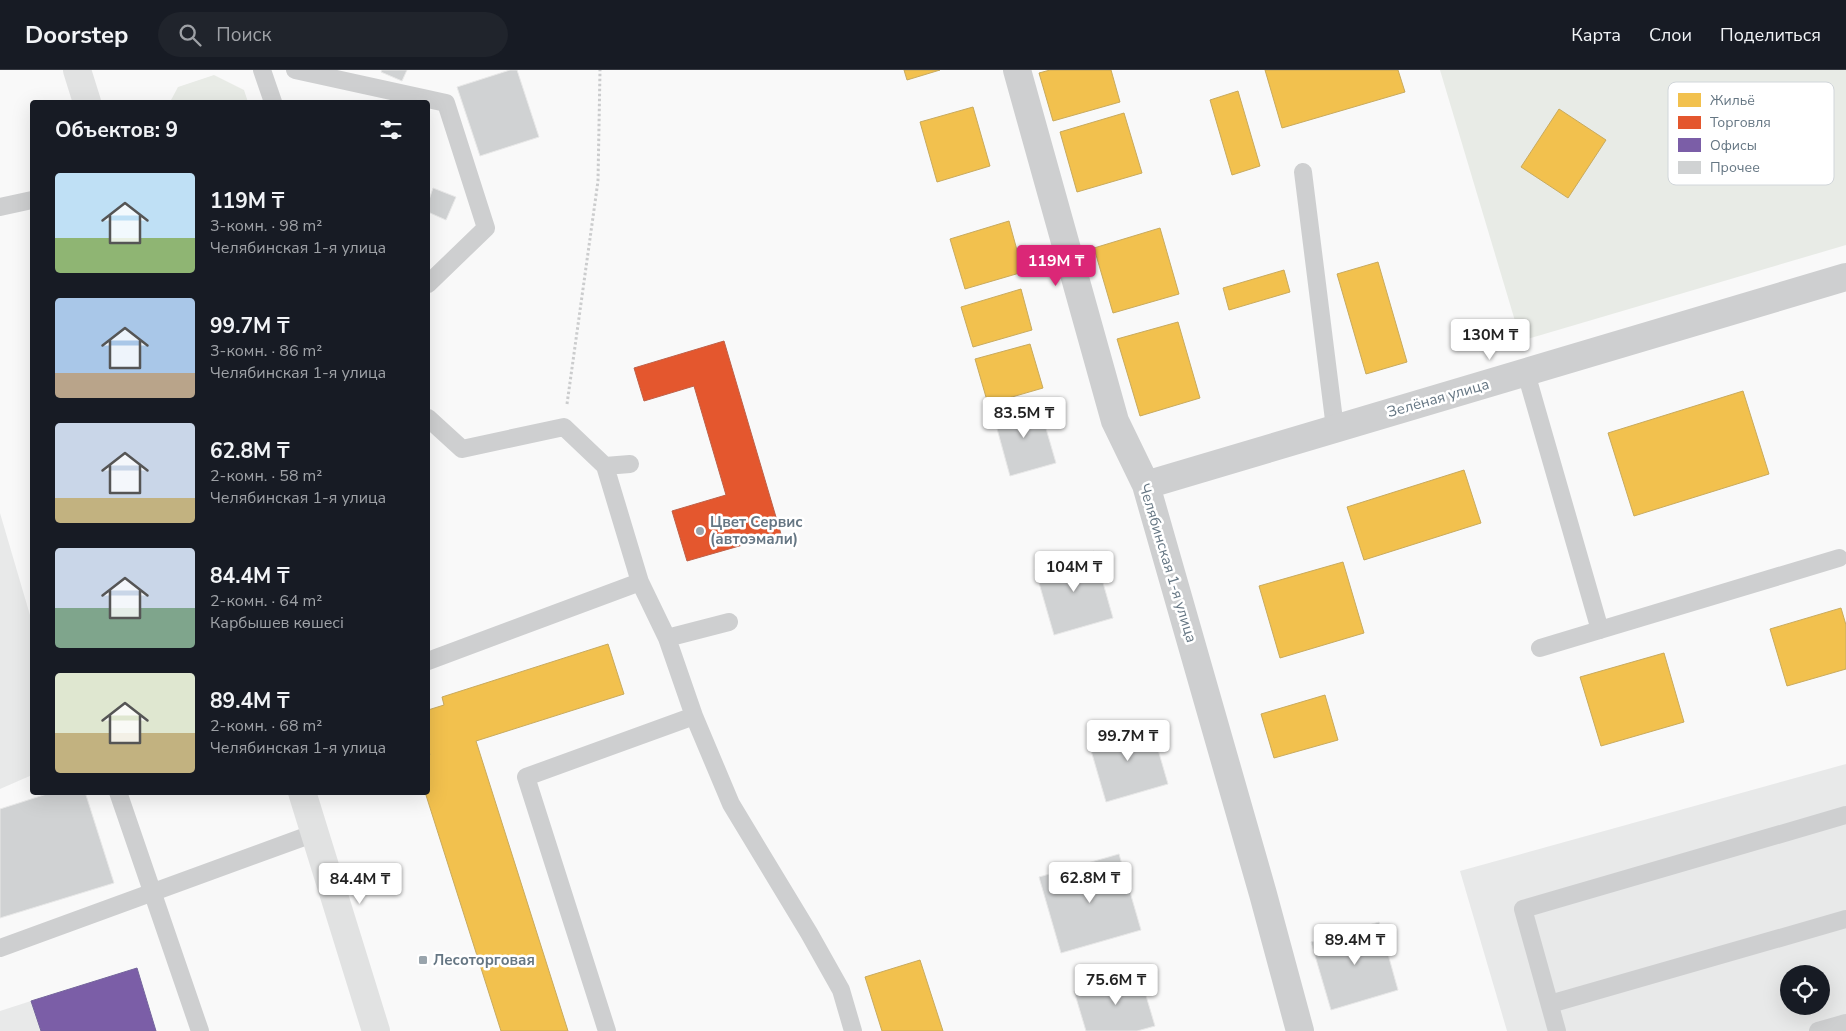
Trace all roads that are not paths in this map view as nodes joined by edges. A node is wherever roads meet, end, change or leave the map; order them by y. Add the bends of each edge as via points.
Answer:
1 (77, 70) edge
2 (262, 70) edge
3 (295, 70) edge
4 (1017, 70) edge
5 (86, 100) edge
6 (272, 100) edge
7 (1303, 172) dead end
8 (30, 200) edge
9 (0, 207) edge
10 (1846, 277) edge
11 (430, 282) edge
12 (1526, 373) junction
13 (430, 420) edge
14 (1335, 428) junction
15 (630, 464) dead end
16 (605, 466) junction
17 (1146, 485) junction
18 (1839, 558) dead end
19 (640, 582) junction
20 (729, 622) dead end
21 (1600, 630) junction
22 (666, 638) junction
23 (1540, 648) dead end
24 (430, 660) edge
25 (694, 716) junction
26 (119, 795) edge
27 (303, 795) edge
28 (1846, 815) edge
29 (315, 832) junction
30 (152, 891) junction
31 (1846, 919) edge
32 (0, 948) edge
33 (1550, 1004) junction
34 (1846, 1023) edge
35 (200, 1031) edge
36 (376, 1031) edge
37 (607, 1031) edge
38 (854, 1031) edge
39 (1300, 1031) edge
40 (1557, 1031) edge
41 (1818, 1031) edge

1 - 5 main road
2 - 6 lane
3 - 11 lane via 446,103 486,228
4 - 17 street, Челябинская 1-я улица via 1115,422
7 - 14 lane
8 - 9 lane
10 - 12 street, Зелёная улица
12 - 14 street, Зелёная улица
12 - 21 lane
13 - 16 lane via 462,449 564,426
14 - 17 street, Зелёная улица
15 - 16 lane
16 - 19 lane
17 - 39 street, Челябинская 1-я улица via 1264,894
18 - 21 lane
19 - 22 lane
19 - 24 lane
20 - 22 lane
21 - 23 lane
22 - 25 lane
25 - 37 lane via 526,777
25 - 38 lane via 731,804 841,990
26 - 30 lane
27 - 29 main road
28 - 33 lane via 1523,909
29 - 30 lane
29 - 36 main road
30 - 32 lane
30 - 35 lane
31 - 33 lane
33 - 40 lane
34 - 41 lane

